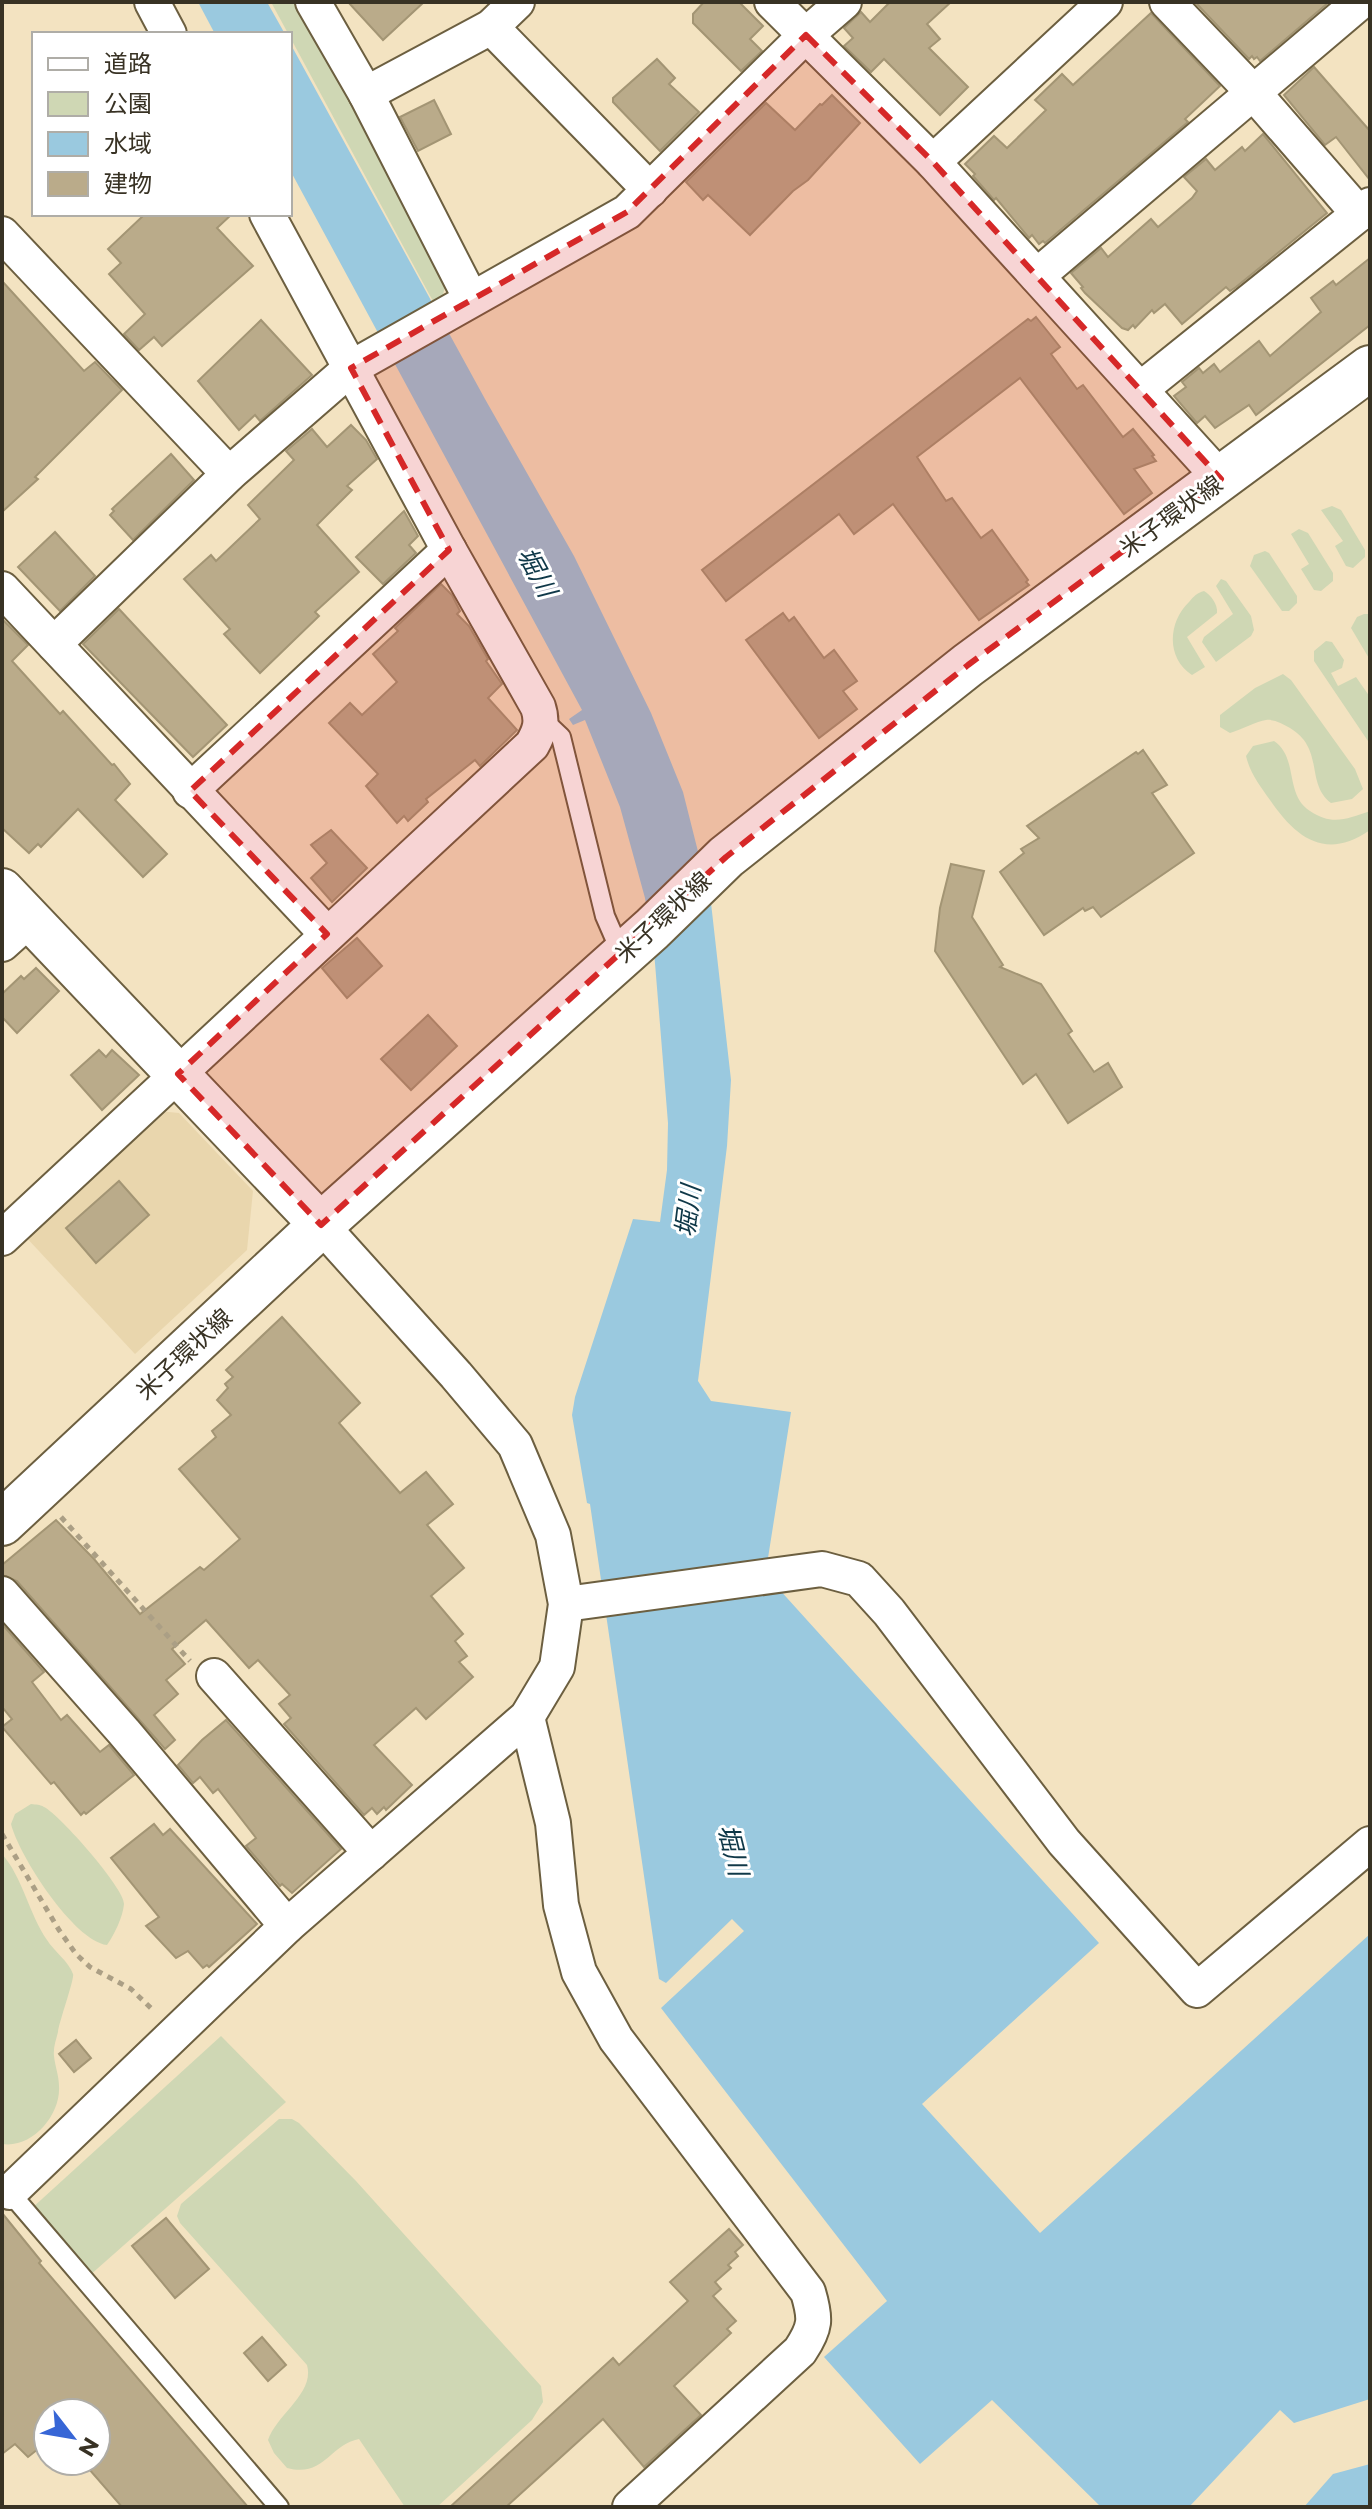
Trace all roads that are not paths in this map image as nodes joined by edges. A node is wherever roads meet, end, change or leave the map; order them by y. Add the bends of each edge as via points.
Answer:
1 (152, 2) edge
2 (313, 2) edge
3 (517, 2) edge
4 (772, 2) edge
5 (844, 2) edge
6 (1105, 2) edge
7 (1167, 2) edge
8 (1360, 2) edge
9 (491, 27) junction
10 (168, 32) edge
11 (806, 35) junction
12 (1252, 91) junction
13 (366, 94) junction
14 (933, 162) junction
15 (650, 190) junction
16 (1364, 209) edge
17 (268, 216) edge
18 (2, 234) edge
19 (1037, 276) junction
20 (457, 307) junction
21 (365, 359) junction
22 (1370, 368) edge
23 (1141, 389) junction
24 (229, 474) junction
25 (1221, 479) junction
26 (449, 550) junction
27 (2, 589) edge
28 (54, 644) junction
29 (542, 719) junction
30 (190, 791) junction
31 (12, 917) edge
32 (327, 934) junction
33 (637, 942) junction
34 (178, 1074) junction
35 (321, 1225) junction
36 (2, 1238) edge
37 (2, 1523) edge
38 (2, 1594) edge
39 (580, 1602) junction
40 (214, 1676) road end
41 (527, 1717) junction
42 (1370, 1844) edge
43 (371, 1853) junction
44 (287, 1926) junction
45 (6, 2187) edge
46 (279, 2507) edge
47 (630, 2507) edge

1 - 10 street
2 - 13 street
3 - 9 street
4 - 11 street
5 - 11 street
6 - 14 street
7 - 12 street
8 - 12 street
9 - 13 street
9 - 15 street
11 - 14 street
11 - 15 street
12 - 16 street
12 - 19 street
13 - 20 street
14 - 19 street
15 - 20 street via 627,212
16 - 23 street
17 - 21 street
18 - 24 street
19 - 23 street
20 - 21 street
21 - 24 street
21 - 26 street
22 - 25 main road, 米子環状線
23 - 25 street
24 - 28 street
25 - 33 main road, 米子環状線 via 968,665 726,857
26 - 29 street
26 - 30 street
27 - 28 street
28 - 30 street
29 - 32 street via 532,745
29 - 33 lane via 561,737 605,916
30 - 32 street
31 - 34 street
32 - 34 street
33 - 35 main road, 米子環状線
34 - 35 street
34 - 36 street
35 - 37 main road, 米子環状線
35 - 39 street via 515,1445
38 - 44 street
39 - 41 street via 557,1667
39 - 42 street via 822,1569 859,1579 1064,1842 1197,1990
40 - 43 street
41 - 43 street
41 - 47 street via 553,1823 561,1905 579,1972 616,2039 808,2292 815,2315 812,2334 800,2351
43 - 44 street
44 - 45 street
45 - 46 lane

